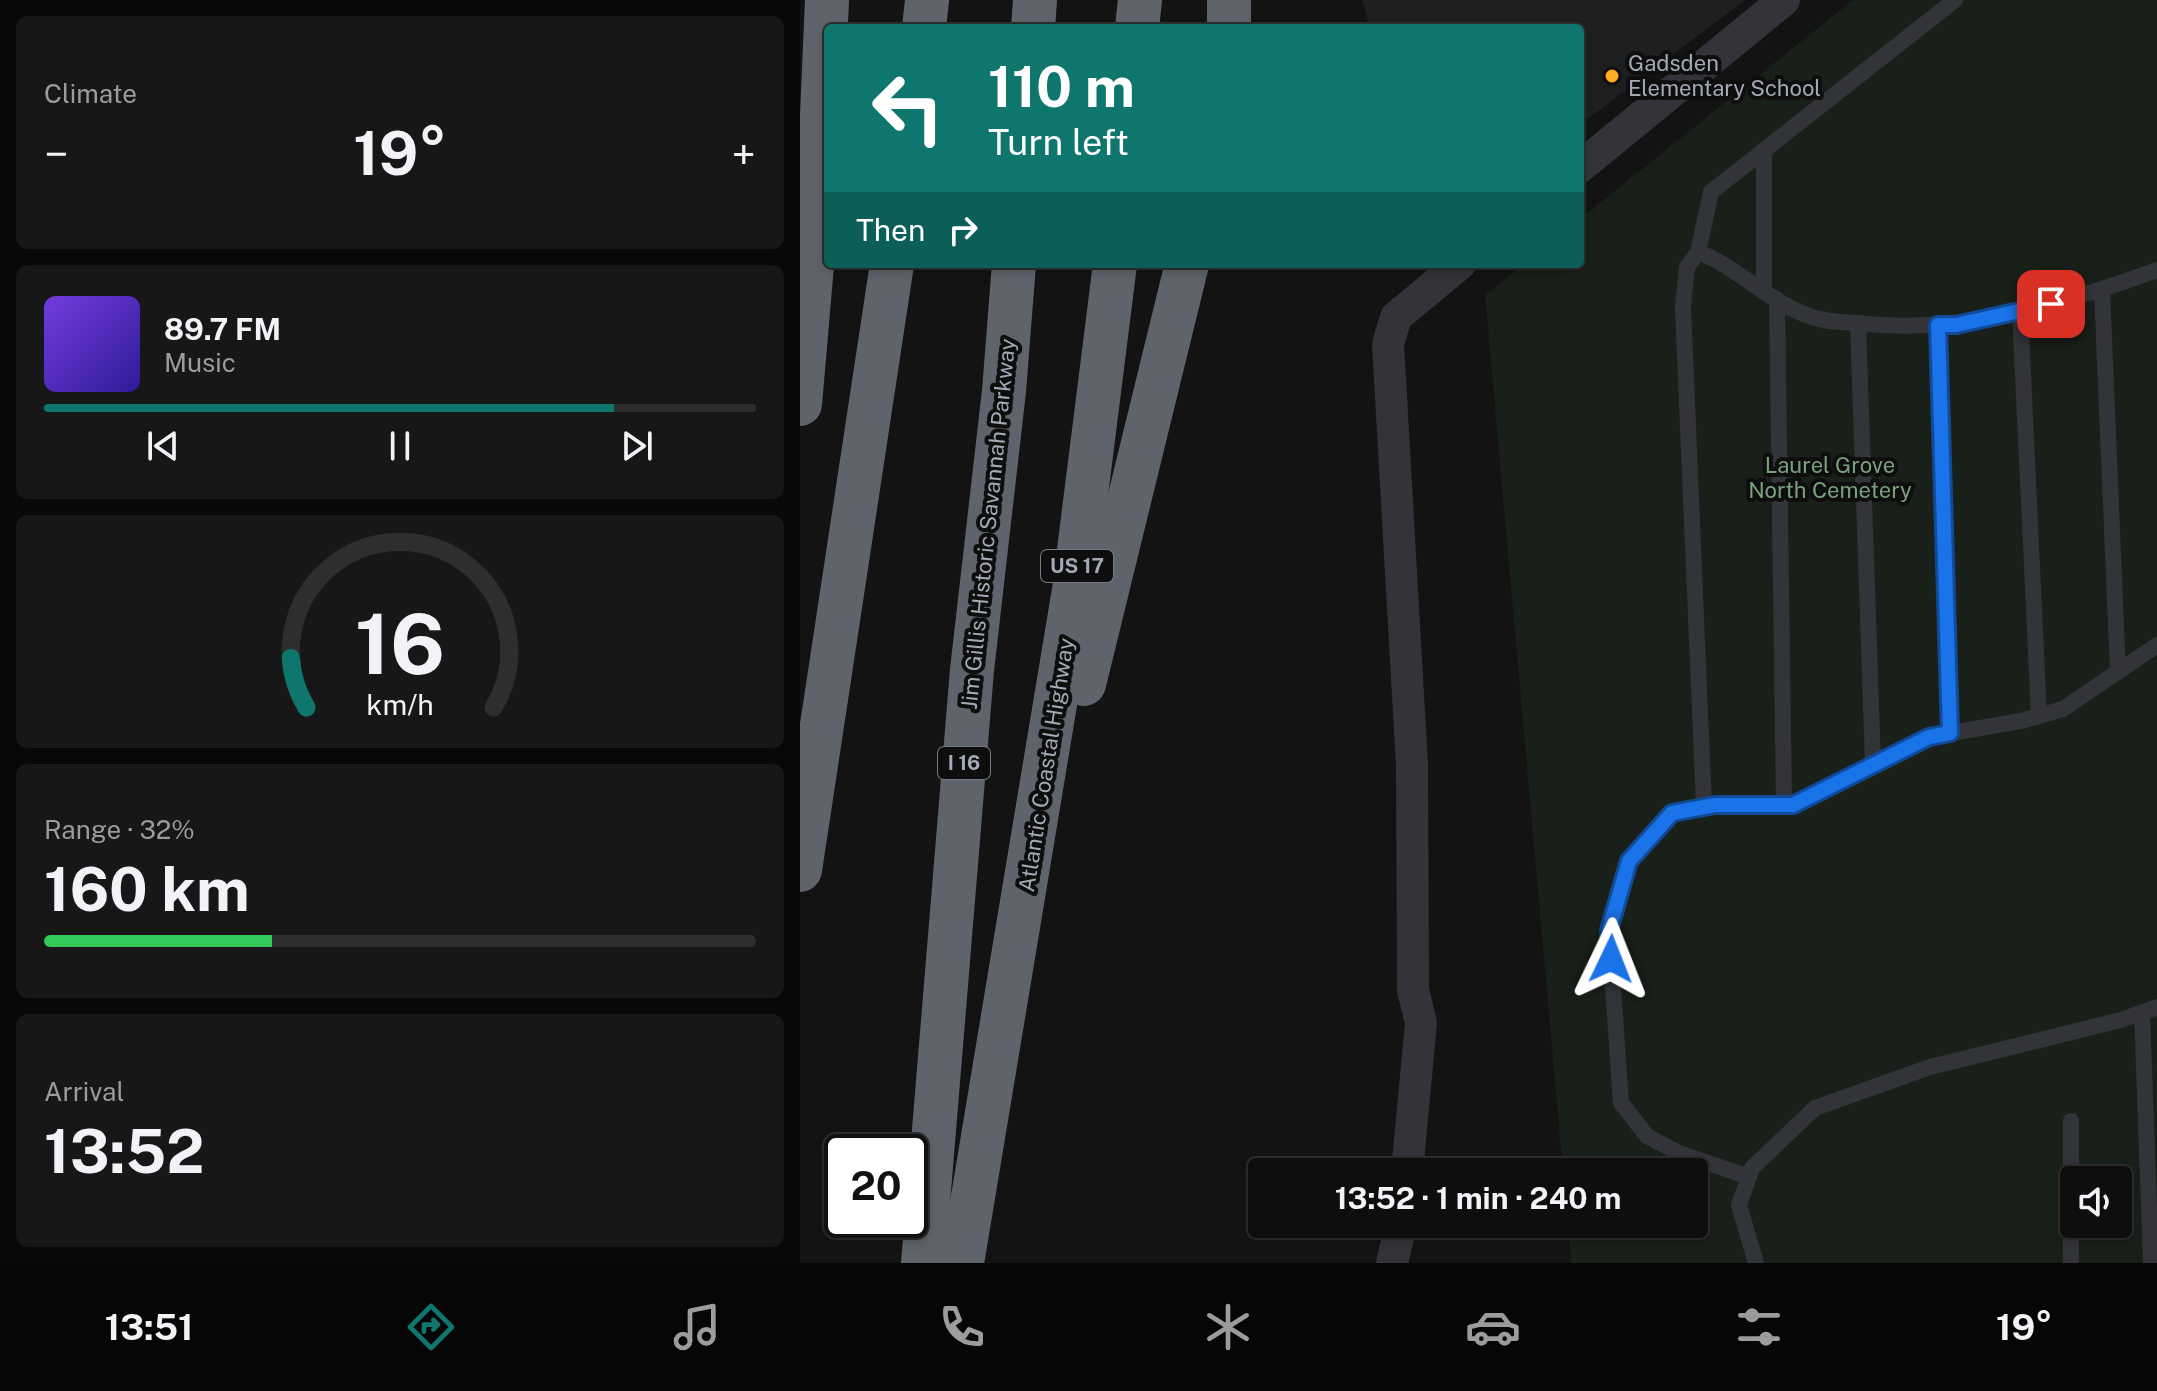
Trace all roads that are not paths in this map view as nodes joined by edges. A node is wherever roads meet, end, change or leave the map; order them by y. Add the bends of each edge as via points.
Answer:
1 (827, 0) edge
2 (927, 0) edge
3 (1035, 0) edge
4 (1140, 0) edge
5 (1229, 0) edge
6 (1784, 0) edge
7 (1955, 0) edge
8 (826, 24) edge
9 (924, 24) edge
10 (1033, 24) edge
11 (1137, 24) edge
12 (1229, 24) edge
13 (824, 69) edge
14 (1764, 150) junction
15 (1584, 164) edge
16 (1698, 252) junction
17 (891, 268) edge
18 (1014, 268) edge
19 (1114, 268) edge
20 (1186, 268) edge
21 (1455, 268) edge
22 (2157, 270) edge
23 (2102, 290) junction
24 (1770, 295) junction
25 (2020, 311) junction
26 (1858, 323) junction
27 (1938, 325) junction
28 (800, 404) edge
29 (2157, 645) edge
30 (2118, 672) junction
31 (2039, 716) junction
32 (1950, 733) junction
33 (1873, 765) junction
34 (1784, 805) junction
35 (1704, 807) junction
36 (1030, 866) junction
37 (800, 870) edge
38 (2149, 1010) edge
39 (2071, 1121) dead end
40 (1408, 1158) edge
41 (1749, 1177) junction
42 (1398, 1238) edge
43 (923, 1263) edge
44 (962, 1263) edge
45 (1392, 1263) edge
46 (1756, 1263) edge
47 (2071, 1263) edge
48 (2151, 1263) edge

1 - 8 highway
2 - 9 highway
3 - 10 highway
4 - 11 highway
5 - 12 highway
6 - 15 street
7 - 14 lane
13 - 28 highway
14 - 16 lane via 1711,192
14 - 24 lane
16 - 24 lane via 1723,262
16 - 35 lane via 1687,267 1683,307
17 - 37 highway
18 - 43 highway, Jim Gillis Historic Savannah Parkway / I 16 via 972,670
19 - 36 highway, Atlantic Coastal Highway / US 17 via 1074,590
20 - 36 highway via 1089,666
21 - 40 street via 1396,317 1388,344 1412,765 1413,990 1421,1023
22 - 23 lane
23 - 25 lane
23 - 30 lane
24 - 26 lane via 1815,319
24 - 34 lane
25 - 27 lane
25 - 31 lane
26 - 27 lane
26 - 33 lane
27 - 32 lane
29 - 30 lane
30 - 31 lane via 2063,709
31 - 32 lane
32 - 33 lane via 1929,737
33 - 34 lane
34 - 35 lane
35 - 41 lane via 1672,813 1629,861 1609,930 1621,1103 1647,1136
36 - 44 highway, Atlantic Coastal Highway / US 17
38 - 41 lane via 1930,1067 1815,1108 1752,1168
38 - 48 lane
39 - 47 lane
41 - 46 lane via 1739,1205
42 - 45 street

